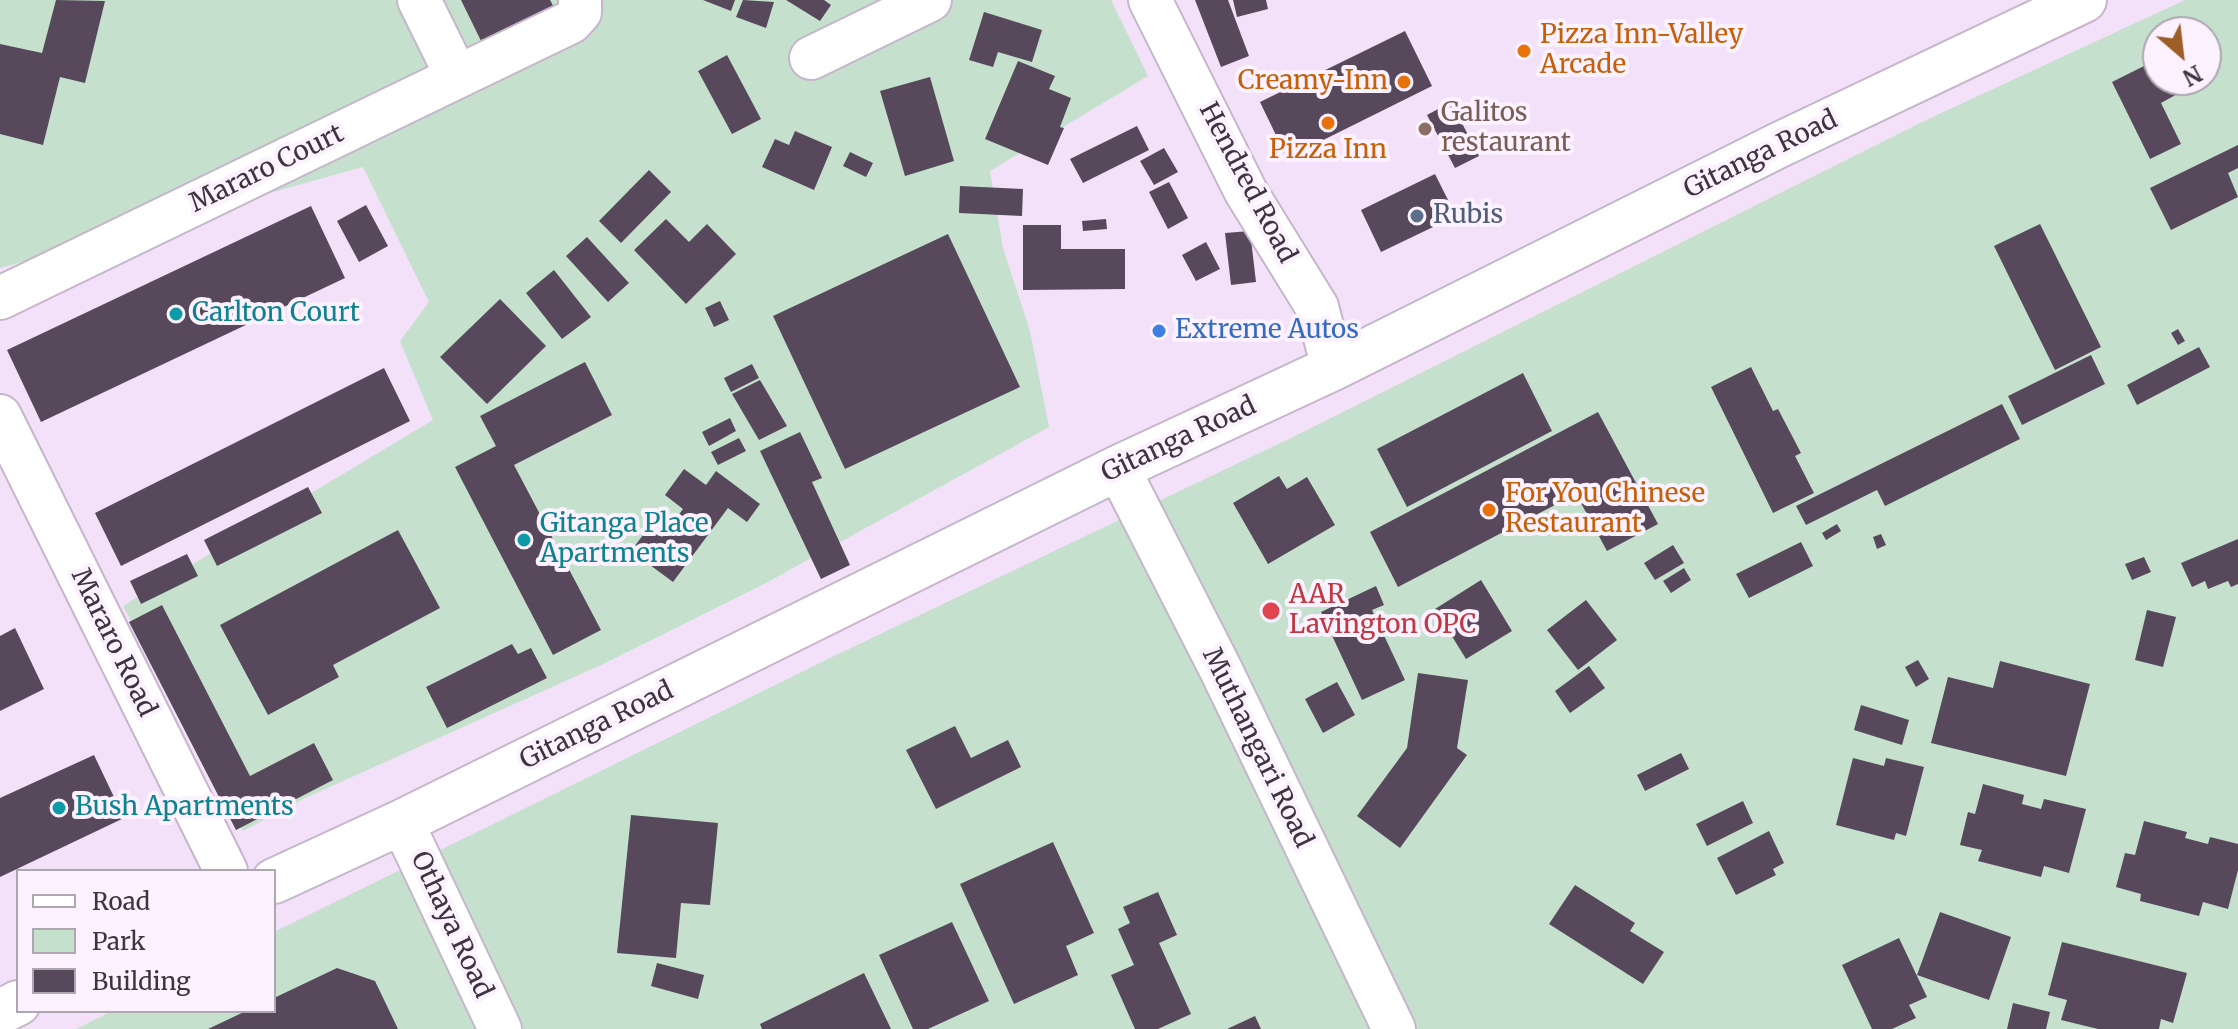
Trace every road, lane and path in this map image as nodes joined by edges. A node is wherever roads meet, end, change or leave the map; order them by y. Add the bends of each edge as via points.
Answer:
1 (419, 0) edge
2 (580, 0) edge
3 (930, 0) edge
4 (1150, 0) edge
5 (2084, 0) edge
6 (811, 58) dead end
7 (457, 77) junction
8 (0, 298) edge
9 (1333, 368) junction
10 (0, 416) edge
11 (1118, 468) junction
12 (402, 822) junction
13 (225, 869) edge
14 (276, 880) edge
15 (500, 1029) edge
16 (1394, 1029) edge

1 - 7 street
2 - 7 street, Mararo Court via 580,12 571,22
3 - 6 street
4 - 9 street, Hendred Road via 1246,192 1317,307
5 - 9 main road, Gitanga Road
7 - 8 street, Mararo Court
9 - 11 main road, Gitanga Road
10 - 13 street, Mararo Road
11 - 12 main road, Gitanga Road
11 - 16 street, Muthangari Road
12 - 14 main road, Gitanga Road
12 - 15 street, Othaya Road

